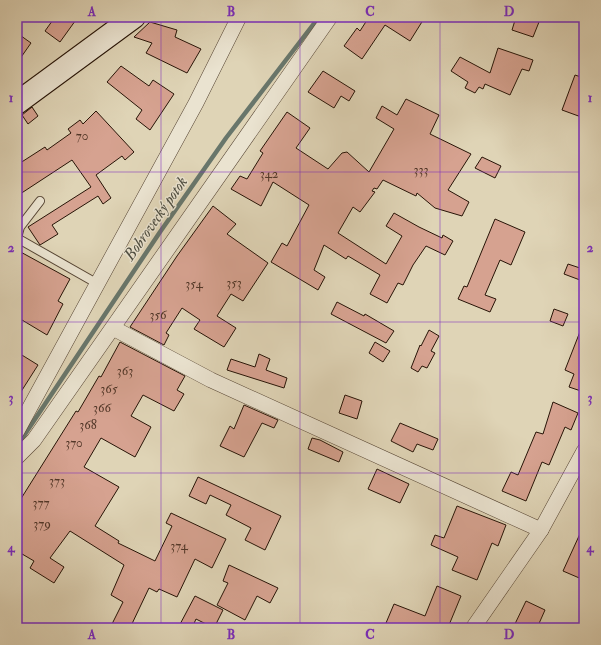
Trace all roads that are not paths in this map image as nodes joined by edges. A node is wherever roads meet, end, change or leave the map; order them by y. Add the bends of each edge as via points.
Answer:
1 (134, 17) edge
2 (239, 17) edge
3 (330, 17) edge
4 (17, 103) edge
5 (40, 201) dead end
6 (17, 238) edge
7 (98, 284) junction
8 (113, 328) junction
9 (17, 431) edge
10 (584, 450) edge
11 (17, 458) edge
12 (541, 530) junction
13 (473, 628) edge

1 - 4 street
2 - 7 street via 196,104
3 - 8 street
5 - 6 lane via 20,227
6 - 7 lane
7 - 9 street
8 - 11 street via 34,440
8 - 12 street via 211,380
10 - 12 street
12 - 13 street

